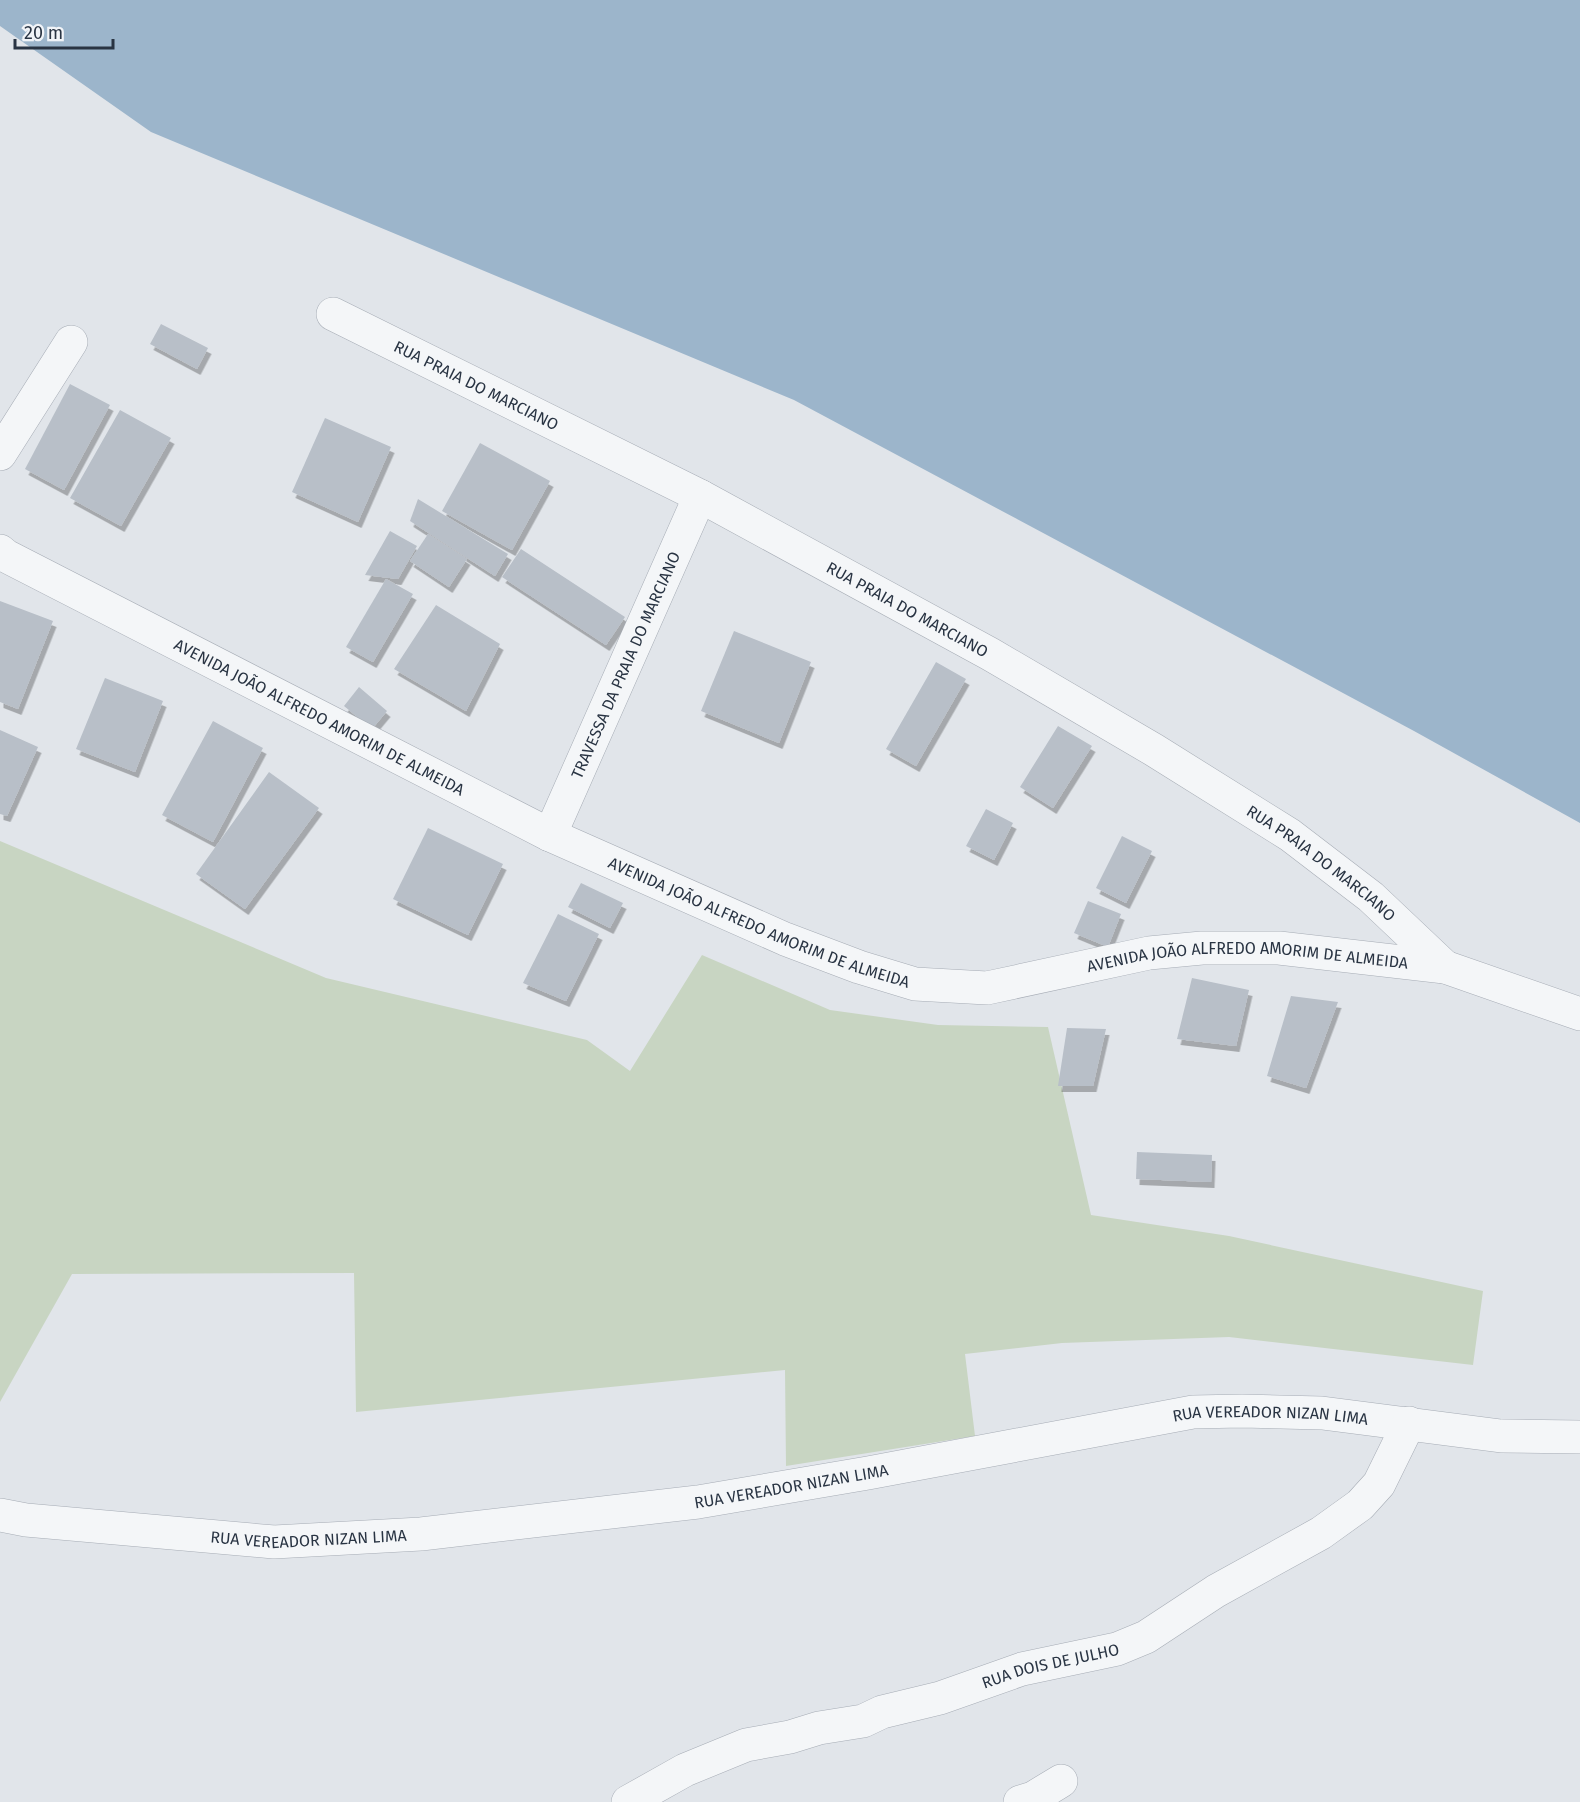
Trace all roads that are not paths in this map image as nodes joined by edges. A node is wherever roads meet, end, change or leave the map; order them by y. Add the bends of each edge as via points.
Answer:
1 (333, 314) dead end
2 (71, 342) dead end
3 (0, 454) edge
4 (700, 496) junction
5 (0, 551) edge
6 (550, 835) junction
7 (1445, 967) junction
8 (1580, 1014) edge
9 (1409, 1423) junction
10 (1580, 1437) edge
11 (0, 1515) edge
12 (1061, 1781) dead end
13 (628, 1802) edge
14 (1020, 1802) edge

1 - 4 street, RUA PRAIA DO MARCIANO
2 - 3 street
4 - 6 street, TRAVESSA DA PRAIA DO MARCIANO
4 - 7 street, RUA PRAIA DO MARCIANO via 990,654 1280,828 1371,897
5 - 6 street, AVENIDA JOÃO ALFREDO AMORIM DE ALMEIDA
6 - 7 street, AVENIDA JOÃO ALFREDO AMORIM DE ALMEIDA via 785,939 859,968 915,984 987,988 1149,953 1202,948 1279,948
7 - 8 street, AVENIDA JOÃO ALFREDO AMORIM DE ALMEIDA
9 - 10 street, RUA VEREADOR NIZAN LIMA via 1502,1436
9 - 11 street, RUA VEREADOR NIZAN LIMA via 1322,1413 1193,1412 698,1502 421,1534 274,1542 50,1523
9 - 13 street, RUA DOIS DE JULHO via 1379,1484 1360,1505 1321,1533 1216,1591 1146,1636 1116,1649 1022,1669 863,1721 746,1745 685,1770
12 - 14 street

